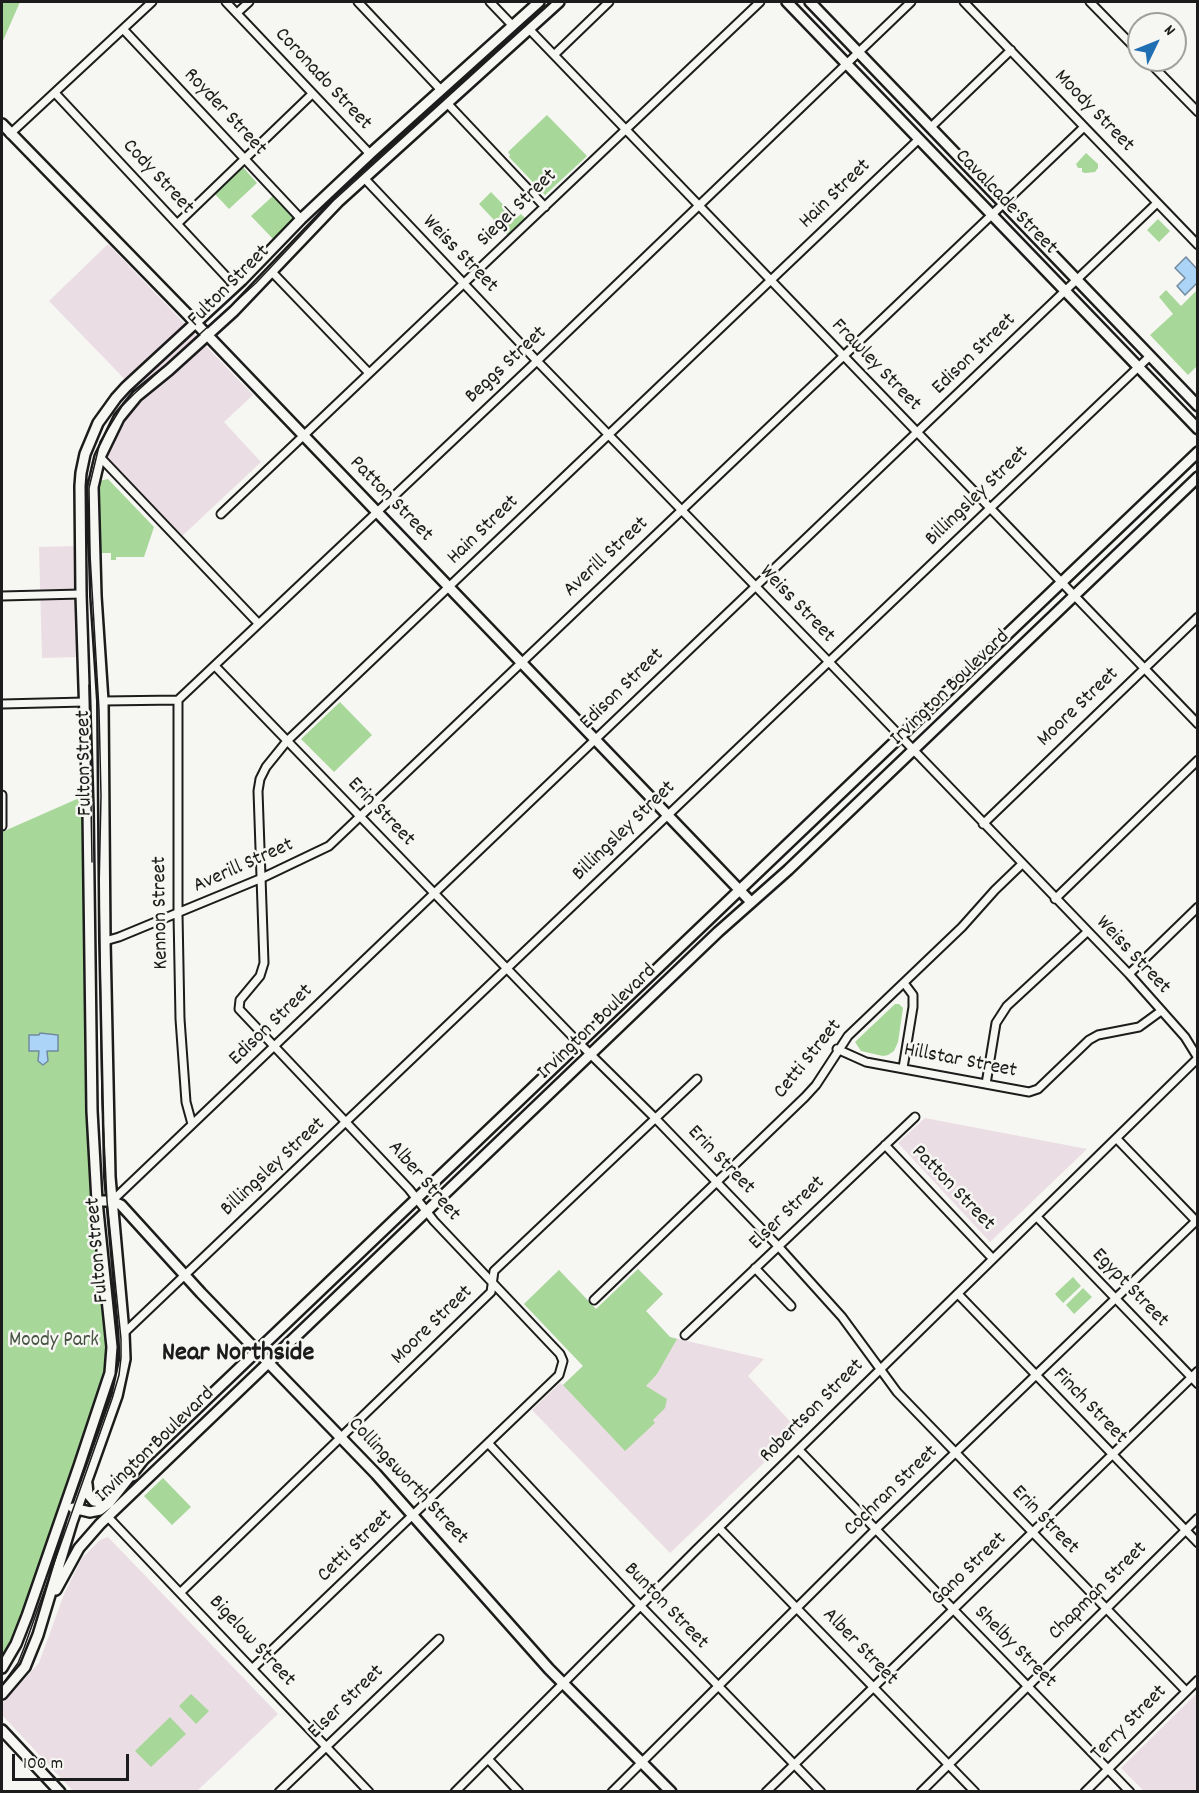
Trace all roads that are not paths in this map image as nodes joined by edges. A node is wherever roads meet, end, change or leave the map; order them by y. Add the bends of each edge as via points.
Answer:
1 (152, 2) edge
2 (226, 2) edge
3 (249, 2) edge
4 (358, 2) edge
5 (490, 2) edge
6 (539, 2) edge
7 (559, 2) edge
8 (609, 2) edge
9 (760, 2) edge
10 (787, 2) edge
11 (810, 2) edge
12 (911, 2) edge
13 (964, 2) edge
14 (1090, 2) edge
15 (237, 13) junction
16 (513, 26) junction
17 (123, 29) junction
18 (530, 30) junction
19 (1127, 40) edge
20 (1011, 50) junction
21 (858, 51) junction
22 (554, 55) junction
23 (847, 63) junction
24 (1159, 72) edge
25 (441, 90) junction
26 (55, 93) junction
27 (312, 94) junction
28 (447, 103) junction
29 (1197, 112) edge
30 (2, 124) edge
31 (931, 127) junction
32 (1084, 127) junction
33 (626, 130) junction
34 (10, 134) junction
35 (918, 139) junction
36 (370, 154) junction
37 (244, 158) junction
38 (365, 179) junction
39 (1157, 203) junction
40 (1004, 205) junction
41 (698, 206) junction
42 (545, 207) junction
43 (992, 216) junction
44 (301, 219) junction
45 (177, 224) junction
46 (1197, 245) edge
47 (272, 272) junction
48 (1076, 280) junction
49 (770, 281) junction
50 (464, 284) junction
51 (235, 286) junction
52 (1065, 291) junction
53 (195, 322) junction
54 (207, 335) junction
55 (1150, 356) junction
56 (844, 358) junction
57 (537, 361) junction
58 (1138, 367) junction
59 (369, 373) junction
60 (1197, 406) edge
61 (1197, 429) edge
62 (917, 433) junction
63 (609, 435) junction
64 (303, 436) junction
65 (1197, 452) edge
66 (99, 458) junction
67 (1197, 477) edge
68 (1143, 504) junction
69 (989, 509) junction
70 (682, 510) junction
71 (377, 512) junction
72 (221, 514) dead end
73 (1156, 518) junction
74 (1060, 582) junction
75 (755, 586) junction
76 (449, 588) junction
77 (81, 594) junction
78 (2, 596) edge
79 (1074, 596) junction
80 (1197, 617) edge
81 (258, 623) junction
82 (979, 660) junction
83 (829, 662) junction
84 (520, 663) junction
85 (215, 666) junction
86 (1144, 668) junction
87 (992, 675) junction
88 (178, 700) junction
89 (104, 701) junction
90 (84, 702) junction
91 (2, 704) edge
92 (1197, 724) edge
93 (899, 737) junction
94 (595, 739) junction
95 (287, 741) junction
96 (912, 751) junction
97 (1197, 760) edge
98 (2, 795) edge
99 (826, 807) junction
100 (667, 815) junction
101 (360, 816) junction
102 (838, 821) junction
103 (983, 824) junction
104 (2, 826) edge
105 (1022, 864) junction
106 (262, 878) junction
107 (738, 889) junction
108 (434, 893) junction
109 (1055, 899) junction
110 (751, 902) junction
111 (1197, 907) edge
112 (177, 914) junction
113 (1088, 932) junction
114 (105, 941) junction
115 (683, 942) junction
116 (695, 954) junction
117 (507, 969) junction
118 (1128, 975) junction
119 (904, 983) junction
120 (1161, 1011) junction
121 (245, 1018) joint
122 (579, 1042) junction
123 (273, 1048) junction
124 (837, 1050) junction
125 (591, 1054) junction
126 (1197, 1058) edge
127 (903, 1068) junction
128 (697, 1079) dead end
129 (986, 1083) junction
130 (915, 1117) dead end
131 (655, 1118) junction
132 (497, 1120) junction
133 (346, 1123) junction
134 (192, 1124) junction
135 (509, 1132) junction
136 (1117, 1139) junction
137 (885, 1145) junction
138 (717, 1183) junction
139 (416, 1198) junction
140 (97, 1201) junction
141 (112, 1201) junction
142 (426, 1211) junction
143 (1037, 1217) junction
144 (1197, 1221) edge
145 (778, 1246) junction
146 (993, 1259) junction
147 (755, 1268) junction
148 (185, 1275) junction
149 (492, 1283) junction
150 (322, 1288) junction
151 (957, 1294) junction
152 (1115, 1299) junction
153 (334, 1300) junction
154 (594, 1300) dead end
155 (791, 1306) dead end
156 (124, 1333) junction
157 (685, 1335) dead end
158 (258, 1351) junction
159 (269, 1362) junction
160 (879, 1369) junction
161 (1197, 1371) edge
162 (559, 1375) joint
163 (1036, 1376) junction
164 (1191, 1378) junction
165 (1197, 1384) edge
166 (176, 1429) junction
167 (342, 1438) junction
168 (187, 1442) junction
169 (488, 1443) junction
170 (799, 1450) junction
171 (956, 1453) junction
172 (1112, 1454) junction
173 (87, 1479) junction
174 (114, 1497) junction
175 (65, 1506) junction
176 (76, 1509) junction
177 (413, 1515) junction
178 (108, 1517) junction
179 (1197, 1518) edge
180 (719, 1528) junction
181 (1185, 1529) junction
182 (875, 1530) junction
183 (1032, 1532) junction
184 (1197, 1543) edge
185 (181, 1592) junction
186 (640, 1605) junction
187 (1106, 1607) junction
188 (796, 1608) junction
189 (953, 1610) junction
190 (45, 1612) junction
191 (439, 1639) dead end
192 (2, 1668) edge
193 (253, 1668) junction
194 (1197, 1680) edge
195 (562, 1682) junction
196 (1029, 1685) junction
197 (874, 1686) junction
198 (719, 1687) junction
199 (1186, 1692) junction
200 (2, 1694) edge
201 (2, 1730) edge
202 (326, 1746) junction
203 (488, 1759) junction
204 (642, 1761) junction
205 (795, 1764) junction
206 (950, 1764) junction
207 (1108, 1769) junction
208 (60, 1791) edge
209 (279, 1791) edge
210 (369, 1791) edge
211 (455, 1791) edge
212 (519, 1791) edge
213 (612, 1791) edge
214 (671, 1791) edge
215 (766, 1791) edge
216 (821, 1791) edge
217 (921, 1791) edge
218 (975, 1791) edge
219 (1085, 1791) edge
220 (1130, 1791) edge

1 - 17 street
2 - 15 street, Coronado Street
3 - 15 street
4 - 25 street
5 - 16 street
6 - 16 main road, Fulton Street
7 - 18 main road, Fulton Street
8 - 22 street
9 - 33 street, Siegel Street
10 - 23 main road, Cavalcade Street
11 - 21 main road, Cavalcade Street
12 - 21 street, Beggs Street
13 - 20 street, Moody Street
14 - 19 street
15 - 27 street, Coronado Street
16 - 25 main road, Fulton Street
17 - 26 street
17 - 37 street, Royder Street
18 - 22 street, Frawley Street
18 - 28 main road, Fulton Street
20 - 31 street
20 - 32 street, Moody Street
21 - 23 street, Beggs Street
21 - 31 main road, Cavalcade Street
22 - 33 street, Frawley Street
23 - 35 main road, Cavalcade Street
23 - 41 street, Beggs Street
24 - 29 street
25 - 36 main road, Fulton Street
26 - 34 street
26 - 45 street, Cody Street
27 - 36 street, Coronado Street
27 - 37 street
28 - 38 main road, Fulton Street
28 - 42 street
30 - 34 main road, Patton Street
31 - 40 main road, Cavalcade Street
32 - 39 street, Moody Street
32 - 40 street, Averill Street
33 - 41 street, Frawley Street
33 - 42 street, Siegel Street
34 - 53 main road, Patton Street
35 - 43 main road, Cavalcade Street
35 - 49 street, Hain Street
36 - 44 main road, Fulton Street
37 - 44 street, Royder Street
37 - 45 street
38 - 47 main road, Fulton Street
38 - 50 street, Weiss Street
39 - 46 street, Moody Street
39 - 48 street, Edison Street
40 - 43 street, Averill Street
40 - 48 main road, Cavalcade Street
41 - 49 street, Frawley Street
41 - 57 street, Beggs Street
42 - 50 street, Siegel Street
43 - 52 main road, Cavalcade Street
43 - 56 street, Averill Street
44 - 51 main road, Fulton Street
45 - 51 street, Cody Street
47 - 54 main road, Fulton Street
47 - 59 street
48 - 52 street, Edison Street
48 - 55 main road, Cavalcade Street
49 - 56 street, Frawley Street
49 - 63 street, Hain Street
50 - 57 street, Weiss Street
50 - 59 street, Siegel Street
51 - 53 main road, Fulton Street
52 - 58 main road, Cavalcade Street
52 - 62 street, Edison Street
53 - 54 main road, Patton Street
53 - 77 main road, Fulton Street via 116,398 91,438 81,473
54 - 64 main road, Patton Street
54 - 66 main road, Fulton Street via 126,408
55 - 58 street, Billingsley Street
55 - 60 main road, Cavalcade Street
56 - 62 street, Frawley Street
56 - 70 street, Averill Street
57 - 63 street, Weiss Street
57 - 71 street, Beggs Street
58 - 61 main road, Cavalcade Street
58 - 69 street, Billingsley Street
59 - 64 street, Siegel Street
62 - 69 street, Frawley Street
62 - 75 street, Edison Street
63 - 70 street, Weiss Street
63 - 76 street, Hain Street
64 - 71 main road, Patton Street
64 - 72 street, Siegel Street
65 - 68 main road, Irvington Boulevard
66 - 81 street
66 - 89 main road, Fulton Street via 93,487
67 - 73 main road, Irvington Boulevard
68 - 73 main road
68 - 74 main road, Irvington Boulevard
69 - 74 street, Frawley Street
69 - 83 street, Billingsley Street
70 - 75 street, Weiss Street
70 - 84 street, Averill Street
71 - 76 main road, Patton Street
71 - 81 street, Beggs Street
73 - 79 main road, Irvington Boulevard
74 - 79 street, Frawley Street
74 - 82 main road, Irvington Boulevard
75 - 83 street, Weiss Street
75 - 94 street, Edison Street
76 - 84 main road, Patton Street
76 - 95 street, Hain Street
77 - 78 street
77 - 90 main road, Fulton Street
79 - 86 street, Frawley Street
79 - 87 main road, Irvington Boulevard
80 - 86 street, Moore Street
81 - 85 street, Beggs Street
82 - 87 main road
82 - 93 main road, Irvington Boulevard
83 - 93 street, Weiss Street
83 - 100 street, Billingsley Street
84 - 94 main road, Patton Street
84 - 101 street, Averill Street
85 - 88 street, Beggs Street
85 - 95 street, Erin Street
86 - 92 street, Frawley Street
86 - 103 street, Moore Street
87 - 96 main road, Irvington Boulevard
88 - 89 street
88 - 112 street, Kennon Street
89 - 114 main road, Fulton Street
90 - 91 street
90 - 140 main road, Fulton Street
93 - 96 street, Weiss Street
93 - 99 main road, Irvington Boulevard
94 - 100 main road, Patton Street
94 - 108 street, Edison Street
95 - 101 street, Erin Street
95 - 106 street, Hain Street via 260,779
96 - 102 main road, Irvington Boulevard
96 - 103 street, Weiss Street
97 - 109 street
98 - 104 street
99 - 102 main road
99 - 107 main road, Irvington Boulevard
100 - 107 main road, Patton Street
100 - 117 street, Billingsley Street
101 - 106 street, Averill Street via 320,852
101 - 108 street, Erin Street
102 - 110 main road, Irvington Boulevard
103 - 105 street, Weiss Street
105 - 109 street, Weiss Street
105 - 119 street, Cetti Street
106 - 112 street, Averill Street
106 - 121 street, Hain Street via 264,963 260,976 238,1005
107 - 110 main road, Patton Street
107 - 115 main road, Irvington Boulevard
108 - 117 street, Erin Street
108 - 123 street, Edison Street
109 - 113 street, Weiss Street
110 - 116 main road, Irvington Boulevard
111 - 118 street
112 - 114 street, Averill Street
112 - 134 street, Kennon Street via 183,1072
113 - 118 street, Weiss Street
113 - 129 street via 1007,1006 996,1023
114 - 141 main road, Fulton Street
115 - 116 main road
115 - 122 main road, Irvington Boulevard
116 - 125 main road, Irvington Boulevard
117 - 122 street, Erin Street
117 - 133 street, Billingsley Street
118 - 120 street, Weiss Street
119 - 124 street, Cetti Street
119 - 127 street via 913,995 913,1007
120 - 126 street, Weiss Street via 1185,1037
120 - 129 street, Hillstar Street via 1139,1027 1089,1040 1038,1089 1029,1092
121 - 123 street, Alber Street
122 - 125 street, Erin Street
122 - 132 main road, Irvington Boulevard
123 - 133 street, Alber Street
123 - 134 street, Edison Street
124 - 127 street, Hillstar Street via 866,1062
124 - 138 street, Cetti Street via 811,1091
125 - 131 street, Erin Street
125 - 135 main road, Irvington Boulevard
126 - 136 street, Robertson Street
127 - 129 street, Hillstar Street
128 - 131 street, Moore Street
130 - 137 street, Elser Street
131 - 138 street, Erin Street
131 - 149 street, Moore Street via 494,1271
132 - 135 main road
132 - 139 main road, Irvington Boulevard
133 - 139 street, Alber Street
133 - 148 street, Billingsley Street
134 - 141 street, Edison Street
135 - 142 main road, Irvington Boulevard
136 - 143 street, Robertson Street
136 - 144 street
137 - 145 street, Elser Street
137 - 146 street, Patton Street
138 - 145 street, Erin Street
138 - 154 street, Cetti Street
139 - 142 street, Alber Street
139 - 150 main road, Irvington Boulevard
140 - 141 main road
140 - 175 main road, Fulton Street via 112,1347 110,1373
141 - 148 main road, Collingsworth Street via 121,1205
141 - 156 main road, Fulton Street
142 - 149 street, Alber Street
142 - 153 main road, Irvington Boulevard
143 - 146 street, Robertson Street
143 - 152 street, Egypt Street
144 - 152 street, Cochran Street
145 - 147 street, Elser Street
145 - 160 street, Erin Street via 842,1317
146 - 151 street, Robertson Street
147 - 155 street
147 - 157 street, Elser Street
148 - 156 street, Billingsley Street
148 - 158 main road, Collingsworth Street
149 - 162 street, Alber Street via 560,1354
149 - 167 street, Moore Street via 491,1292
150 - 153 main road
150 - 158 main road, Irvington Boulevard
151 - 160 street, Robertson Street
151 - 163 street, Finch Street
152 - 163 street, Cochran Street
152 - 164 street, Egypt Street
153 - 159 main road, Irvington Boulevard
156 - 173 main road, Fulton Street via 123,1377
158 - 159 main road, Collingsworth Street
158 - 166 main road, Irvington Boulevard
159 - 167 main road, Collingsworth Street
159 - 168 main road, Irvington Boulevard
160 - 170 street, Robertson Street
160 - 171 street, Erin Street
161 - 164 street, Gano Street
162 - 169 street, Cetti Street
163 - 171 street, Cochran Street
163 - 172 street, Finch Street
164 - 165 street, Egypt Street
164 - 172 street, Gano Street
166 - 168 main road
166 - 174 main road, Irvington Boulevard via 143,1460
167 - 177 main road, Collingsworth Street
167 - 185 street, Moore Street
168 - 178 main road, Irvington Boulevard
169 - 177 street, Cetti Street
169 - 186 street, Bunton Street
170 - 180 street, Robertson Street
170 - 182 street, Shelby Street
171 - 182 street, Cochran Street
171 - 183 street, Erin Street
172 - 181 street, Finch Street
172 - 183 street, Gano Street
173 - 174 main road via 92,1499 101,1502
173 - 176 main road, Fulton Street
174 - 176 main road, Irvington Boulevard via 100,1510
175 - 176 main road, Irvington Boulevard
175 - 192 main road, Fulton Street via 16,1644
176 - 190 main road, Fulton Street
177 - 193 street, Cetti Street
177 - 195 main road, Collingsworth Street
178 - 185 street, Bigelow Street
178 - 190 main road, Irvington Boulevard via 78,1548
179 - 181 street, Chapman Street
180 - 186 street, Robertson Street
180 - 188 street, Alber Street
181 - 184 street, Finch Street
181 - 187 street, Chapman Street
182 - 188 street, Cochran Street
182 - 189 street, Shelby Street
183 - 187 street, Erin Street
183 - 189 street, Gano Street
185 - 193 street, Bigelow Street
186 - 195 street, Robertson Street
186 - 198 street, Bunton Street
187 - 196 street, Chapman Street
187 - 199 street, Erin Street
188 - 197 street, Alber Street
188 - 198 street, Cochran Street
189 - 196 street, Shelby Street
189 - 197 street, Gano Street
190 - 200 main road, Fulton Street via 25,1667
191 - 202 street, Elser Street
193 - 202 street, Bigelow Street
194 - 199 street, Terry Street
195 - 203 street, Robertson Street
195 - 204 main road, Collingsworth Street
196 - 206 street, Chapman Street
196 - 207 street, Shelby Street
197 - 205 street, Gano Street
197 - 206 street, Alber Street
198 - 204 street, Cochran Street
198 - 205 street, Bunton Street
199 - 207 street, Terry Street
201 - 208 main road
202 - 209 street, Elser Street
202 - 210 street, Bigelow Street
203 - 211 street, Robertson Street
203 - 212 street
204 - 213 street, Cochran Street
204 - 214 main road, Collingsworth Street
205 - 215 street, Gano Street
205 - 216 street, Bunton Street
206 - 217 street, Chapman Street
206 - 218 street, Alber Street
207 - 219 street, Terry Street
207 - 220 street, Shelby Street

